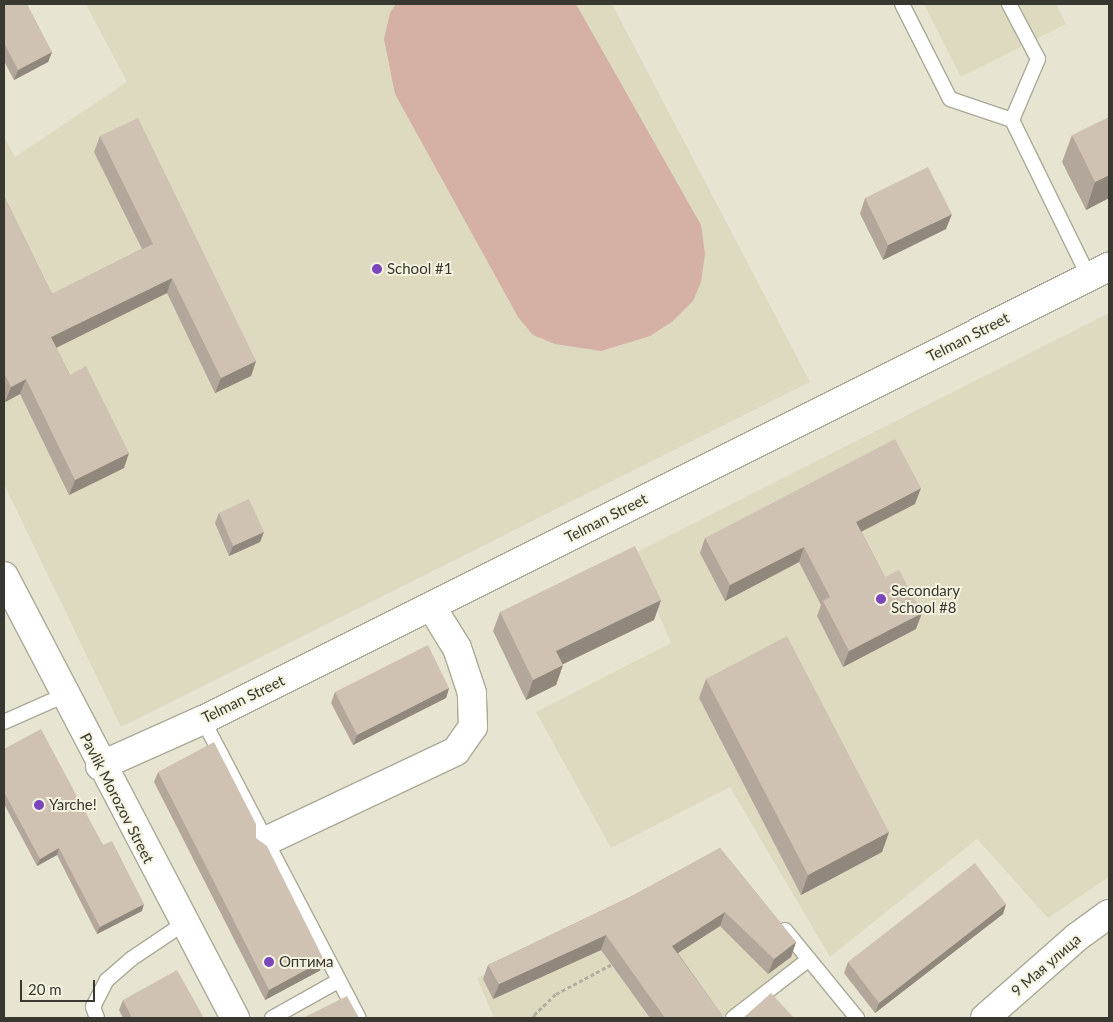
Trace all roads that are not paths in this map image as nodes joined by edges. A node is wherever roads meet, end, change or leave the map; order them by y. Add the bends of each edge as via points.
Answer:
1 (902, 4) edge
2 (1009, 4) edge
3 (1012, 120) junction
4 (1099, 272) edge
5 (4, 576) edge
6 (431, 606) junction
7 (65, 695) junction
8 (203, 720) junction
9 (4, 722) edge
10 (100, 766) junction
11 (266, 841) junction
12 (1109, 914) edge
13 (778, 922) edge
14 (183, 924) junction
15 (809, 959) junction
16 (338, 982) junction
17 (97, 1018) edge
18 (235, 1018) edge
19 (272, 1018) edge
20 (359, 1018) edge
21 (734, 1018) edge
22 (857, 1018) edge
23 (985, 1018) edge

1 - 3 lane via 950,98
2 - 3 lane via 1038,59
3 - 4 lane
4 - 6 street, Telman Street
5 - 7 street, Pavlik Morozov Street
6 - 8 street, Telman Street
6 - 11 street via 460,657 472,693 473,727 456,751
7 - 9 lane
7 - 10 street, Pavlik Morozov Street
8 - 10 street, Telman Street
8 - 11 lane
10 - 14 street, Pavlik Morozov Street
11 - 16 lane
12 - 23 street, 9 Мая улица via 1077,936
13 - 15 lane
14 - 17 lane via 131,959 107,980 92,1007
14 - 18 street, Pavlik Morozov Street
15 - 21 lane
15 - 22 lane
16 - 19 lane
16 - 20 lane

